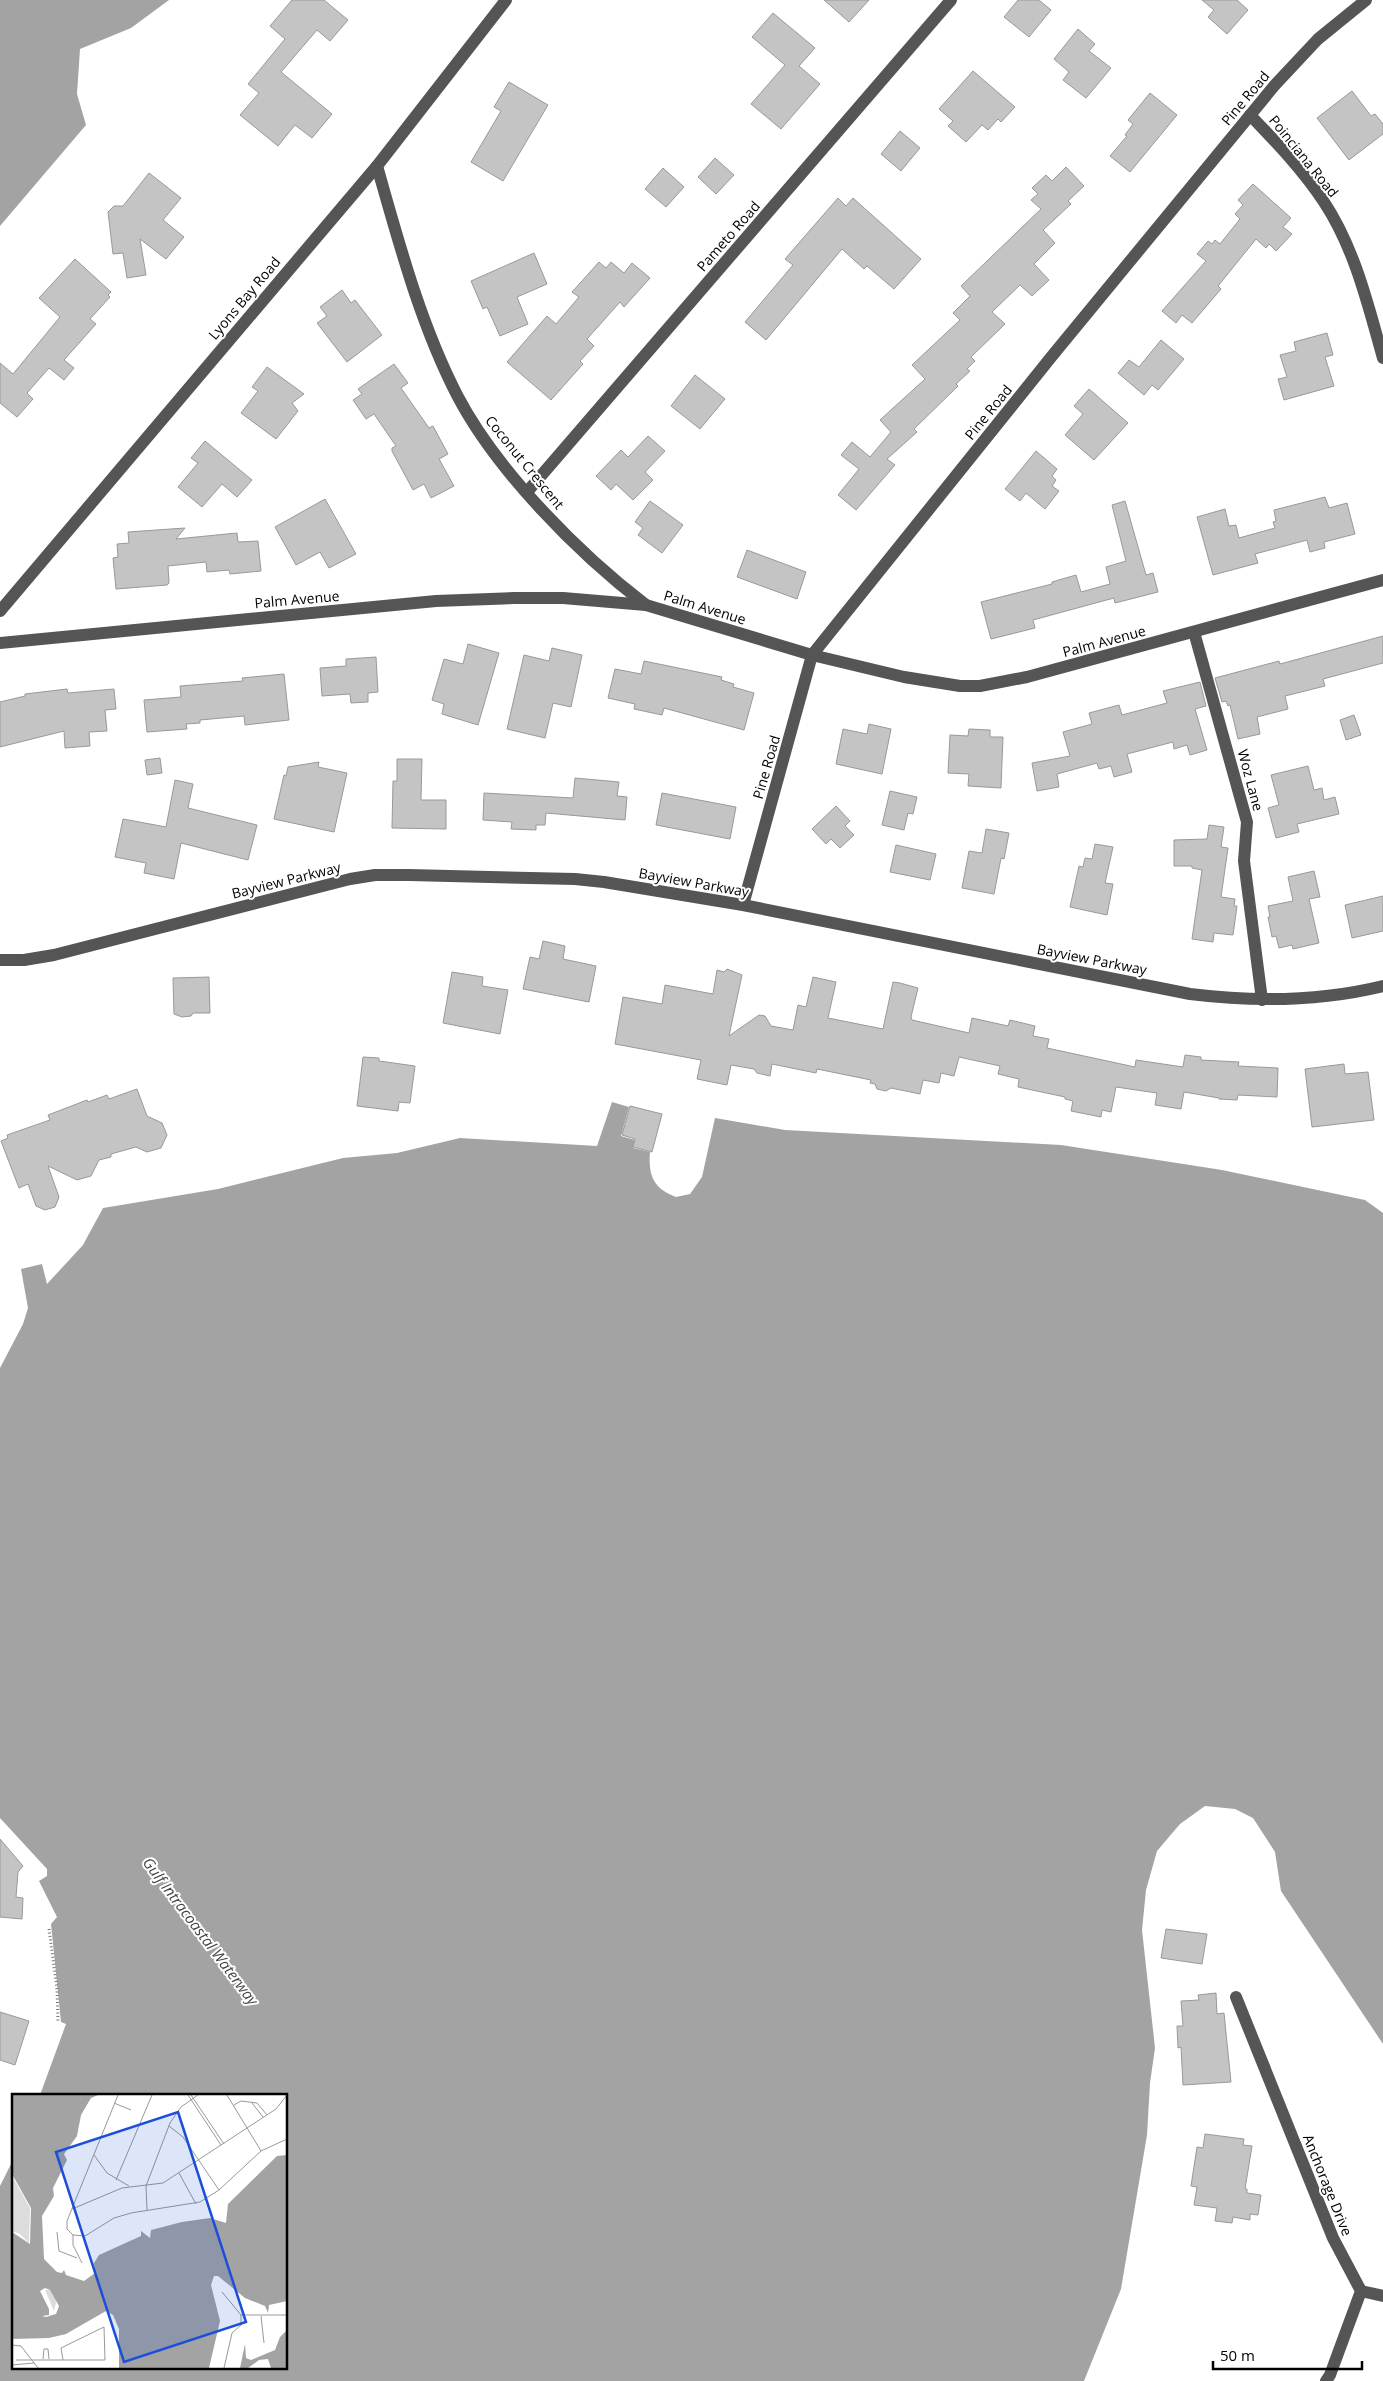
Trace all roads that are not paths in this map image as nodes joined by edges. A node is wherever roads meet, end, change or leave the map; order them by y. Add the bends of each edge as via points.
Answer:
1 (506, 0) edge
2 (951, 0) edge
3 (1366, 0) edge
4 (1250, 115) junction
5 (377, 166) junction
6 (1383, 358) edge
7 (527, 492) junction
8 (1383, 580) edge
9 (646, 605) junction
10 (0, 611) edge
11 (1194, 632) junction
12 (0, 643) edge
13 (812, 655) junction
14 (743, 905) junction
15 (0, 960) edge
16 (1383, 986) edge
17 (1262, 1000) junction
18 (1236, 1997) dead end
19 (1361, 2291) junction
20 (1383, 2296) edge
21 (1326, 2381) edge

1 - 5 street, Lyons Bay Road
2 - 7 street, Pameto Road
3 - 4 street, Pine Road via 1318,39
4 - 6 street, Poinciana Road via 1304,176 1338,227 1359,274
4 - 13 street, Pine Road
5 - 7 street, Coconut Crescent via 412,284 444,369 476,427
5 - 10 street, Lyons Bay Road
7 - 9 street, Coconut Crescent via 588,557
8 - 11 street, Palm Avenue
9 - 12 street, Palm Avenue via 563,598 436,601
9 - 13 street, Palm Avenue
11 - 13 street, Palm Avenue via 1027,677 980,686 904,677
11 - 17 street, Woz Lane via 1248,822 1244,861
13 - 14 street, Pine Road
14 - 15 street, Bayview Parkway via 575,879 374,875 54,955
14 - 17 street, Bayview Parkway via 1190,994
16 - 17 street, Bayview Parkway via 1311,999
18 - 19 street, Anchorage Drive via 1333,2238
19 - 20 street
19 - 21 street

